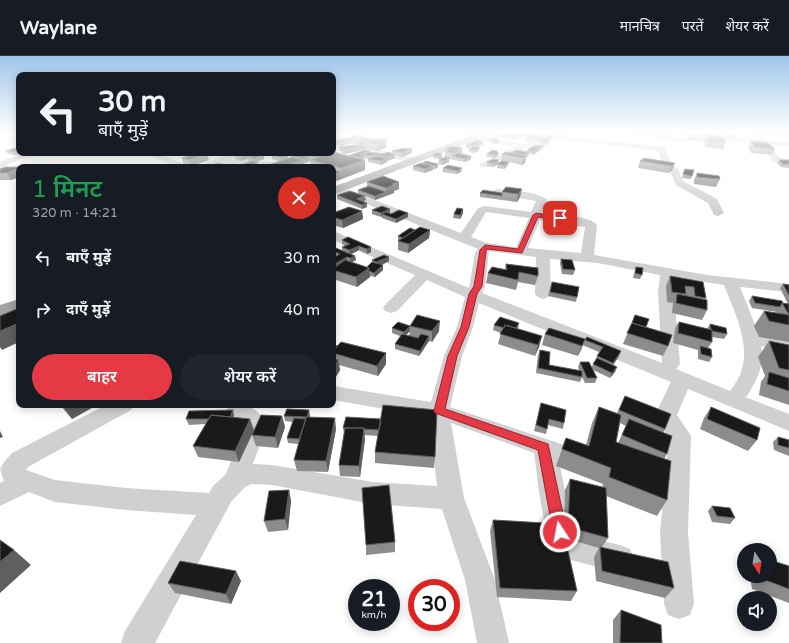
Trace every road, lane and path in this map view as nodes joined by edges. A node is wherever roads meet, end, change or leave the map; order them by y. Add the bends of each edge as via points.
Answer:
1 (12, 160) edge
2 (495, 160) edge
3 (665, 160) edge
4 (221, 161) joint
5 (414, 161) edge
6 (212, 164) edge
7 (259, 164) edge
8 (0, 165) edge
9 (484, 166) dead end
10 (336, 190) edge
11 (336, 190) edge
12 (498, 192) edge
13 (718, 213) dead end
14 (536, 215) junction
15 (336, 229) edge
16 (336, 236) edge
17 (464, 238) junction
18 (485, 247) junction
19 (520, 252) junction
20 (543, 254) junction
21 (587, 258) junction
22 (667, 272) junction
23 (425, 274) junction
24 (731, 283) junction
25 (789, 288) edge
26 (476, 290) junction
27 (543, 294) dead end
28 (16, 306) edge
29 (391, 308) dead end
30 (0, 312) edge
31 (16, 313) edge
32 (0, 319) edge
33 (752, 339) junction
34 (789, 347) edge
35 (676, 371) junction
36 (740, 391) junction
37 (336, 394) edge
38 (118, 408) edge
39 (238, 408) edge
40 (789, 410) edge
41 (439, 411) junction
42 (789, 423) edge
43 (544, 447) junction
44 (580, 460) edge
45 (236, 480) junction
46 (27, 481) junction
47 (0, 495) edge
48 (451, 498) junction
49 (216, 505) junction
50 (659, 570) junction
51 (679, 604) dead end
52 (137, 643) edge
53 (493, 643) edge

1 - 8 street
2 - 9 street
3 - 13 street via 679,183 710,199
4 - 6 street
4 - 7 street
5 - 10 highway
11 - 17 street
12 - 14 street via 540,198 542,202
14 - 17 street via 485,208
14 - 19 street
14 - 21 street via 591,225
15 - 26 street
16 - 23 street
17 - 18 street
18 - 19 street
18 - 26 street
19 - 20 street
20 - 21 street
20 - 27 street
21 - 22 street
22 - 24 street
22 - 35 street via 666,293
23 - 26 street
23 - 29 street
24 - 25 street
24 - 33 street
26 - 35 street
26 - 41 street via 465,327 452,356
28 - 30 highway
31 - 32 highway
33 - 34 street
33 - 36 street via 754,356 751,373
35 - 36 street
35 - 42 street
35 - 50 street via 666,415 680,436 674,533
36 - 40 street
37 - 41 street
38 - 46 street via 20,460 12,469 14,476
39 - 45 street via 254,422 254,429
41 - 43 street
41 - 48 street
43 - 44 street
43 - 50 street via 564,542 570,547
45 - 48 street via 251,474 272,475 373,493
45 - 49 street via 222,494
46 - 47 street
46 - 49 street via 55,491
48 - 53 street via 480,580
49 - 52 street
50 - 51 street

